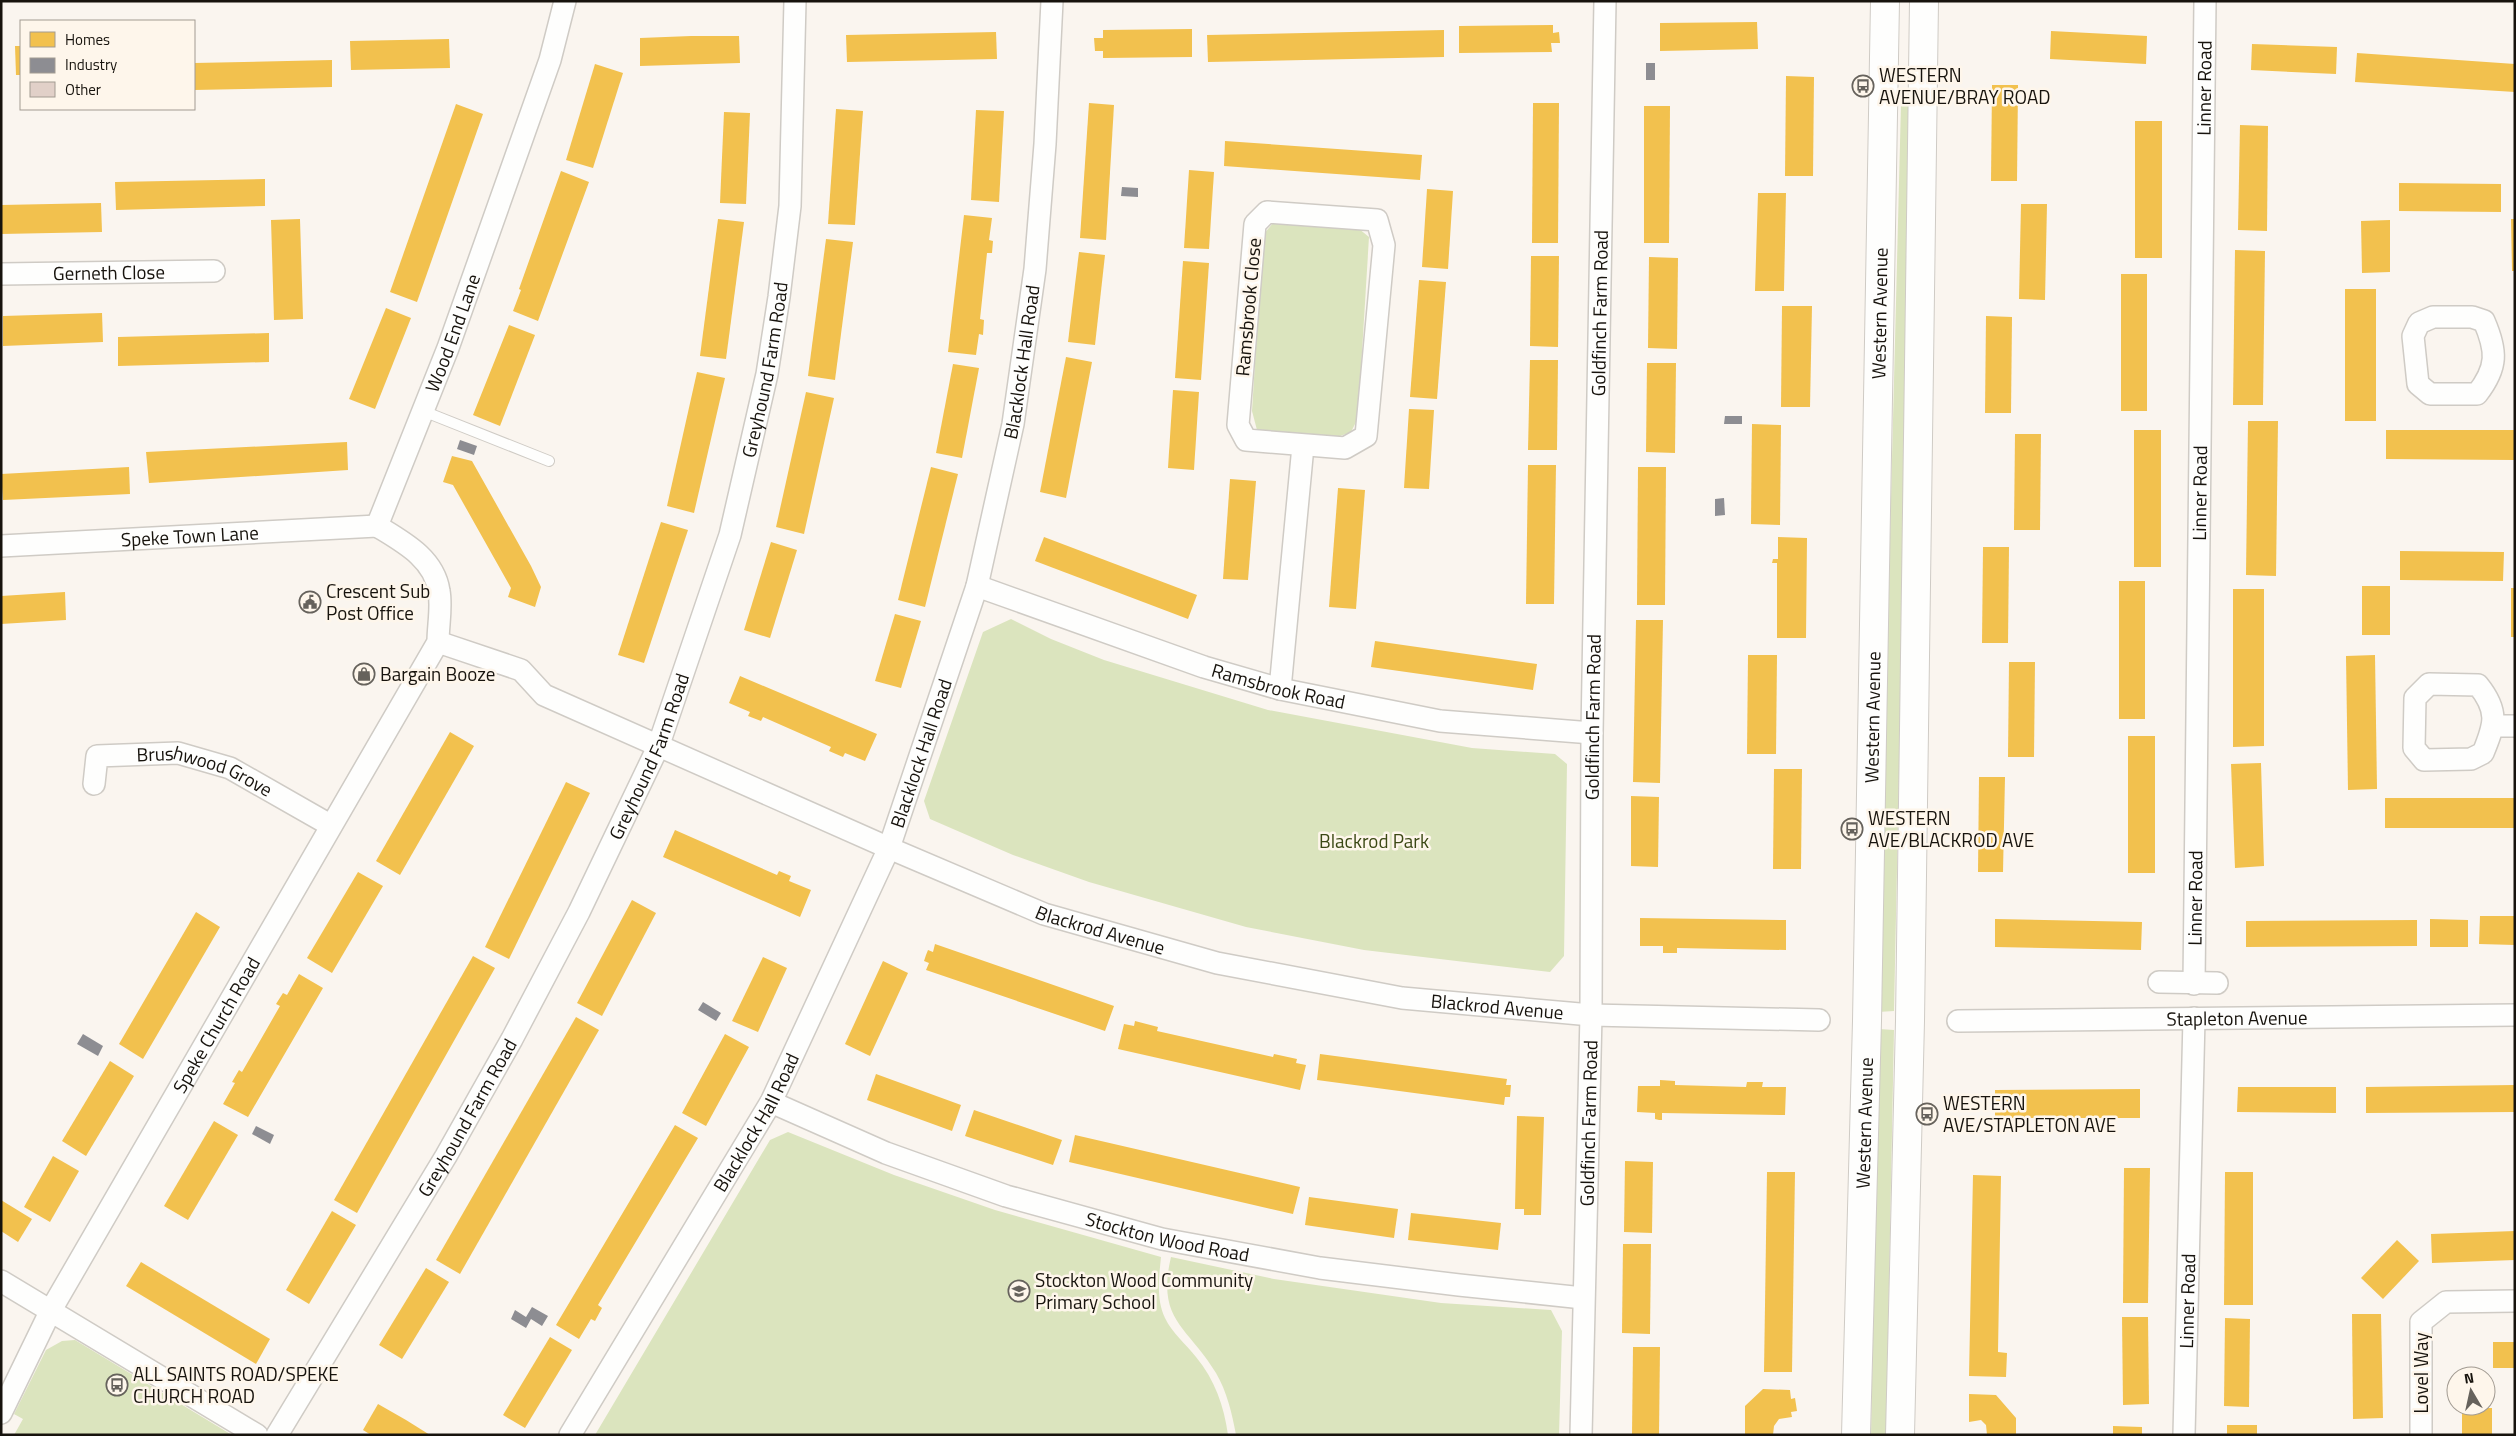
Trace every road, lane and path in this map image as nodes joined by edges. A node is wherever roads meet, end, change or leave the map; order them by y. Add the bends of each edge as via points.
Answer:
1 (565, 1) edge
2 (795, 1) edge
3 (1052, 1) edge
4 (1605, 1) edge
5 (1885, 1) edge
6 (1924, 1) edge
7 (2205, 1) edge
8 (214, 271) dead end
9 (1, 274) edge
10 (2505, 357) edge
11 (423, 411) junction
12 (1303, 446) junction
13 (549, 460) dead end
14 (378, 526) junction
15 (1, 546) edge
16 (977, 586) junction
17 (438, 642) junction
18 (1280, 689) junction
19 (2504, 726) edge
20 (1592, 733) junction
21 (658, 748) junction
22 (94, 784) dead end
23 (330, 825) junction
24 (888, 848) junction
25 (2160, 982) dead end
26 (2218, 983) dead end
27 (2194, 984) junction
28 (1591, 1015) junction
29 (2515, 1015) edge
30 (2194, 1018) junction
31 (1819, 1020) dead end
32 (1958, 1021) dead end
33 (771, 1102) junction
34 (1, 1280) edge
35 (1583, 1298) junction
36 (2515, 1301) edge
37 (51, 1310) junction
38 (1, 1414) edge
39 (257, 1435) edge
40 (277, 1435) edge
41 (570, 1435) edge
42 (1581, 1435) edge
43 (1856, 1435) edge
44 (1900, 1435) edge
45 (2184, 1435) edge
46 (2421, 1435) edge

1 - 11 street, Wood End Lane via 550,60
2 - 21 street, Greyhound Farm Road via 790,206 766,374 730,535
3 - 16 street, Blacklock Hall Road via 1035,269 1013,424
4 - 20 street, Goldfinch Farm Road
5 - 43 street, Western Avenue via 1868,1011
6 - 44 street via 1910,1021
7 - 27 street, Linner Road
8 - 9 street, Gerneth Close
10 - 10 street via 2477,394 2430,394 2418,384 2413,336 2419,324 2433,317 2472,317 2484,321
11 - 13 lane
11 - 14 street, Wood End Lane
12 - 12 street, Ramsbrook Close via 1246,440 1238,425 1255,224 1267,212 1377,220 1384,245 1366,436 1344,448
12 - 18 street
14 - 15 street, Speke Town Lane
14 - 17 street via 413,548 430,566 439,591
16 - 18 street, Ramsbrook Road via 1204,667
16 - 24 street, Blacklock Hall Road
17 - 21 street, Blackrod Avenue via 521,670 544,695
17 - 23 street, Speke Church Road
18 - 20 street, Ramsbrook Road via 1440,721
19 - 19 street via 2478,684 2429,684 2415,698 2414,748 2424,760 2471,759 2483,753
20 - 28 street, Goldfinch Farm Road
21 - 24 street, Blackrod Avenue
21 - 40 street, Greyhound Farm Road via 580,912 512,1039 446,1156
22 - 23 street, Brushwood Grove via 97,756 178,753 230,768
23 - 37 street, Speke Church Road
24 - 28 street, Blackrod Avenue via 1044,914 1217,964 1402,998
24 - 33 street, Blacklock Hall Road
25 - 27 street
26 - 27 street
28 - 31 street, Blackrod Avenue
28 - 35 street, Goldfinch Farm Road
29 - 30 street, Stapleton Avenue
30 - 32 street, Stapleton Avenue
30 - 45 street, Linner Road
33 - 35 street, Stockton Wood Road via 886,1153 1006,1196 1162,1239 1320,1268
33 - 41 street, Blacklock Hall Road
34 - 37 street
35 - 42 street, Goldfinch Farm Road
36 - 46 street, Lovel Way via 2446,1302 2421,1322
37 - 38 street, Speke Church Road
37 - 39 street

